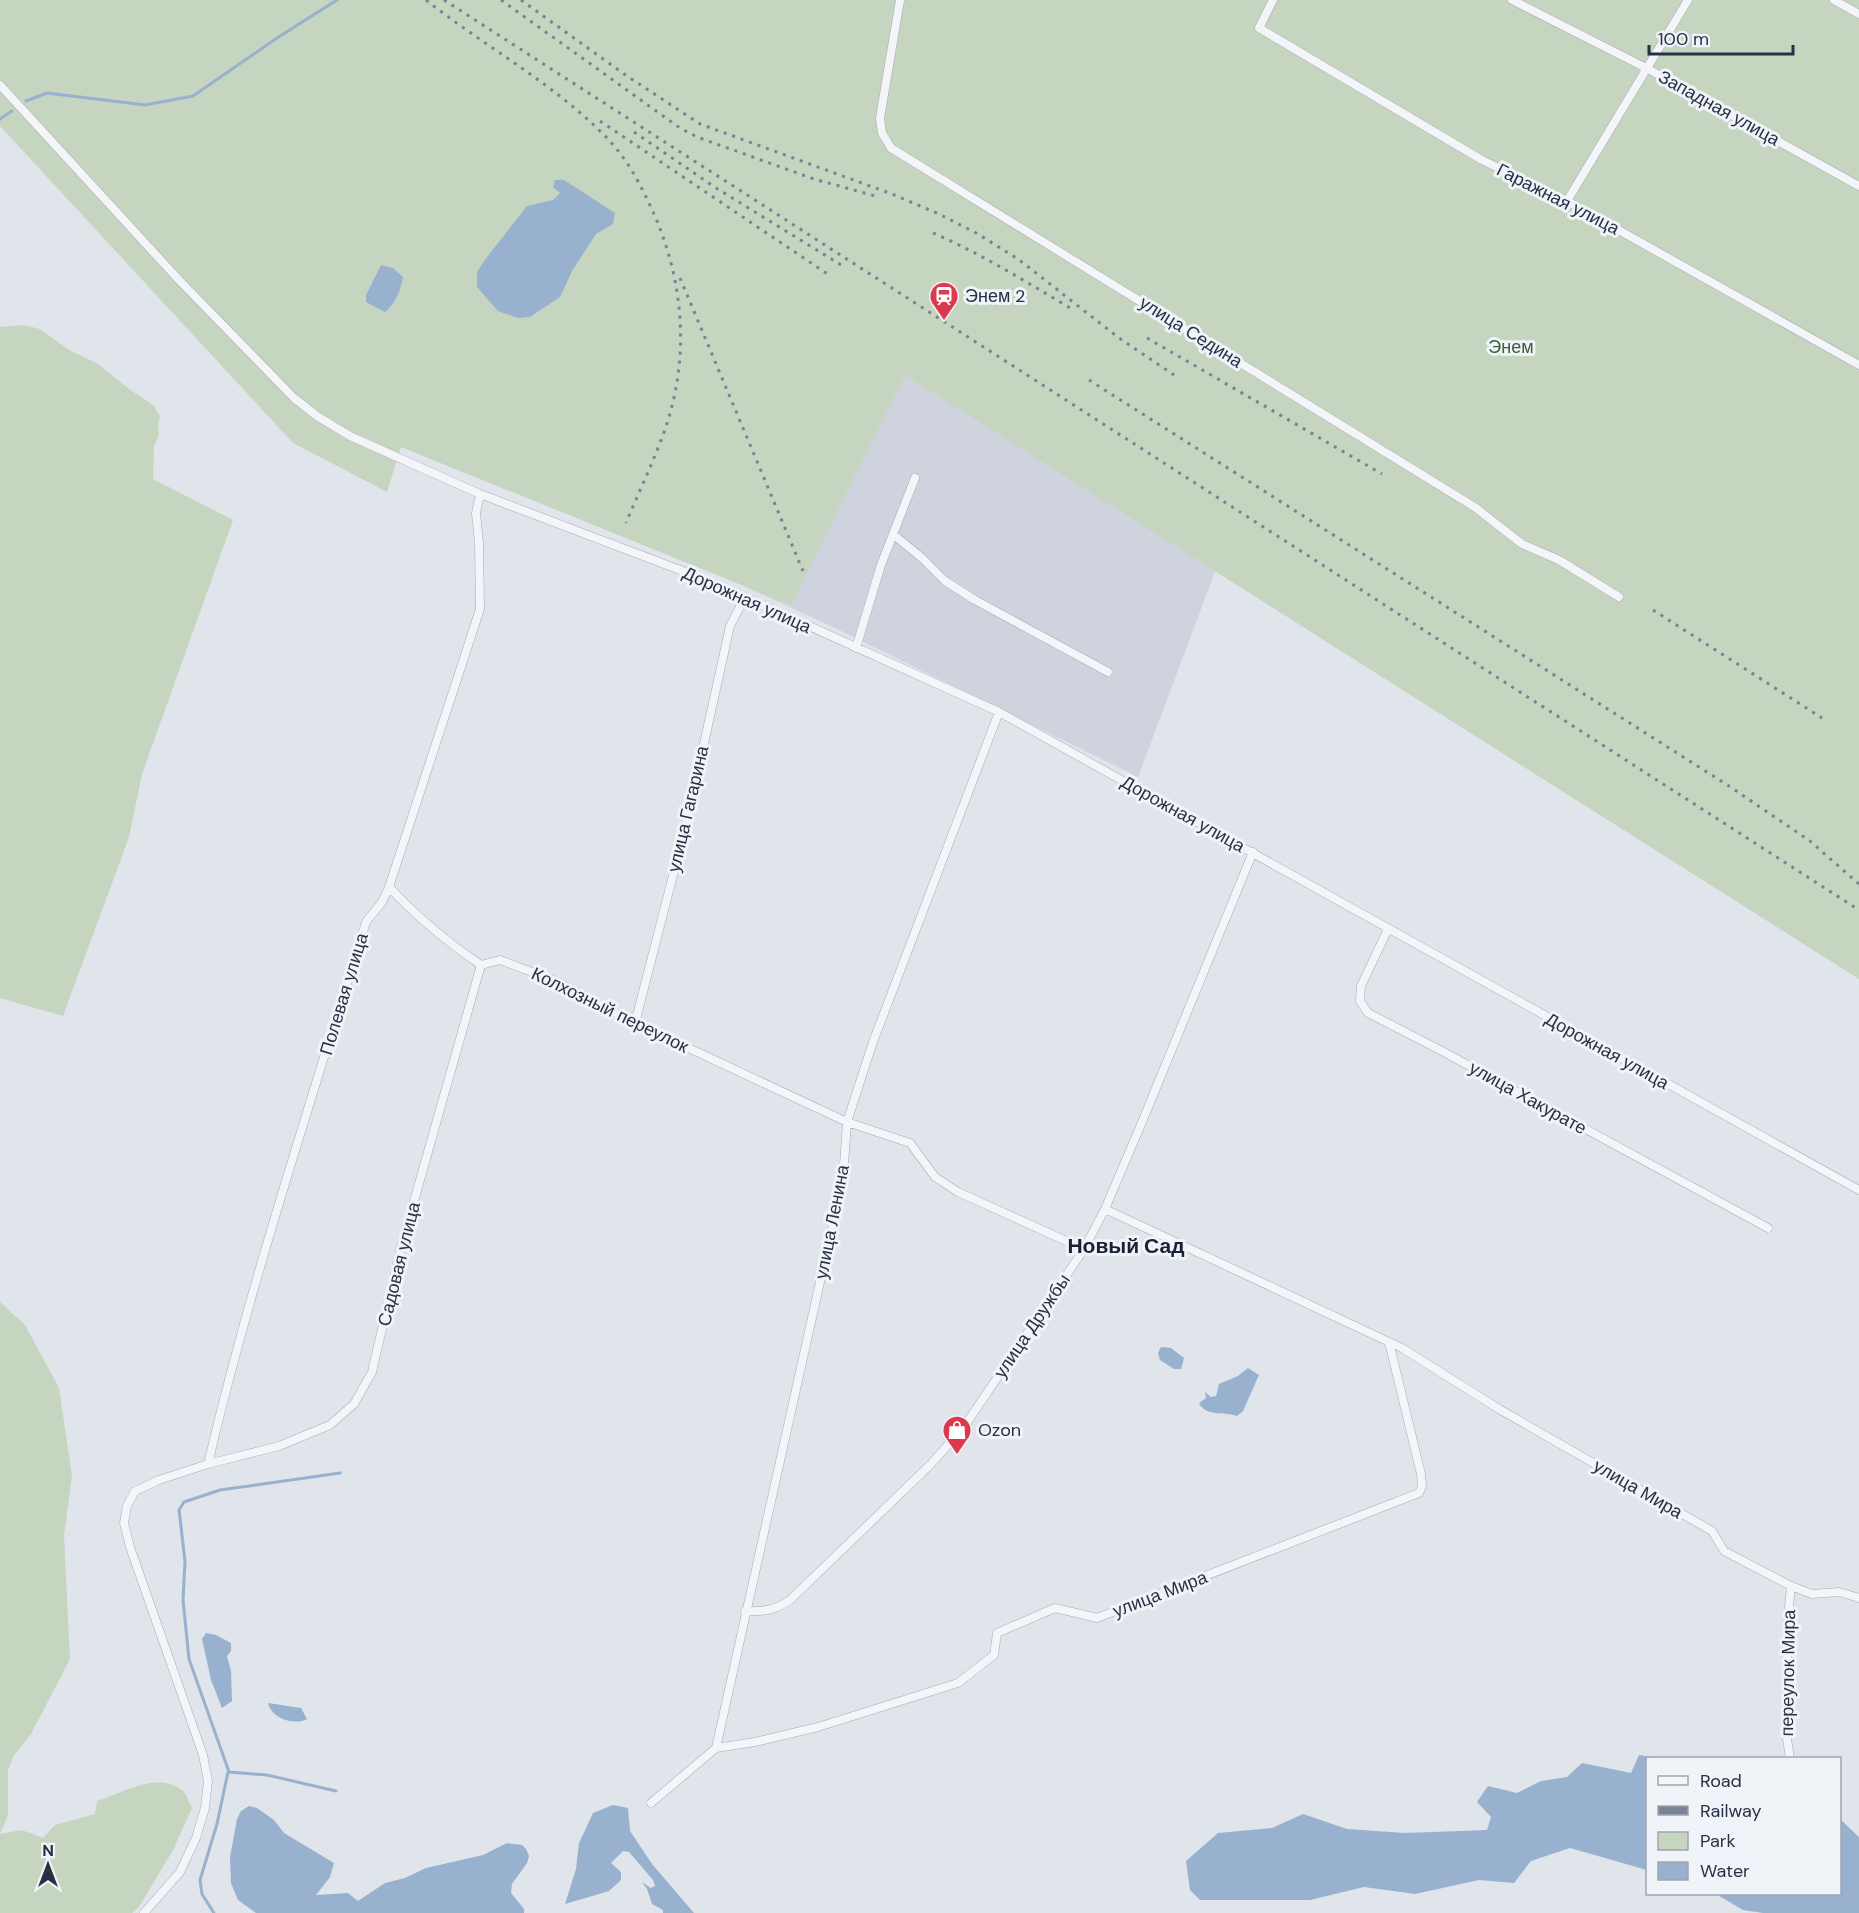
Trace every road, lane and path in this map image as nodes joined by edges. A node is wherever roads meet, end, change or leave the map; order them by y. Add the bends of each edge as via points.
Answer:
1 (900, 0) edge
2 (1273, 0) edge
3 (1512, 0) edge
4 (1688, 0) edge
5 (1834, 0) edge
6 (1859, 14) edge
7 (1648, 69) junction
8 (0, 85) edge
9 (1859, 186) edge
10 (1567, 201) junction
11 (1859, 365) edge
12 (915, 478) dead end
13 (480, 494) junction
14 (894, 535) junction
15 (745, 597) junction
16 (1619, 597) dead end
17 (856, 648) junction
18 (1108, 672) dead end
19 (999, 712) junction
20 (1253, 852) junction
21 (389, 887) junction
22 (1388, 930) junction
23 (481, 965) junction
24 (635, 1023) junction
25 (847, 1122) junction
26 (1859, 1190) edge
27 (1105, 1209) junction
28 (1767, 1228) dead end
29 (1084, 1249) junction
30 (1389, 1342) junction
31 (208, 1464) junction
32 (1791, 1587) junction
33 (1859, 1598) edge
34 (745, 1611) junction
35 (716, 1748) junction
36 (1790, 1757) edge
37 (651, 1803) dead end
38 (144, 1913) edge

1 - 16 street, улица Седина via 880,118 882,134 891,148 1476,508 1522,544 1559,560
2 - 10 street, Гаражная улица via 1259,28 1482,160
3 - 7 street, Западная улица
4 - 7 street
5 - 6 street
7 - 9 street, Западная улица
7 - 10 street
8 - 13 street, Дорожная улица via 294,398 350,436
10 - 11 street, Гаражная улица
12 - 14 street
13 - 15 street, Дорожная улица
13 - 21 street, Полевая улица via 476,513 480,609
14 - 17 street
14 - 18 street via 945,581
15 - 17 street, Дорожная улица
15 - 24 street, улица Гагарина via 730,627 686,825
17 - 19 street, Дорожная улица
19 - 20 street, Дорожная улица
19 - 25 street, улица Ленина via 873,1042
20 - 22 street, Дорожная улица
20 - 27 street, улица Дружбы
21 - 23 street via 446,942
21 - 31 street, Полевая улица via 366,922 226,1386
22 - 26 street, Дорожная улица
22 - 28 street, улица Хакурате via 1361,986 1360,1000 1368,1013
23 - 24 street, Колхозный переулок via 500,960 548,978
23 - 31 street, Садовая улица via 401,1247 372,1372 354,1404 330,1425 279,1446
24 - 25 street, Колхозный переулок
25 - 29 street via 910,1143 935,1177 958,1192
25 - 34 street, улица Ленина via 843,1179
27 - 29 street, улица Дружбы
27 - 30 street, улица Мира
29 - 34 street, улица Дружбы via 964,1426 930,1465 789,1601 775,1609
30 - 32 street, улица Мира via 1712,1532 1724,1551
30 - 35 street, улица Мира via 1421,1474 1419,1493 1097,1618 1055,1608 1045,1612 996,1633 994,1655 958,1683 818,1727
31 - 38 street, Садовая улица via 135,1491 124,1523 203,1755 208,1781 196,1838 180,1872
32 - 33 street, улица Мира via 1812,1594 1839,1592
32 - 36 street, переулок Мира via 1787,1629
34 - 35 street, улица Ленина
35 - 37 street

